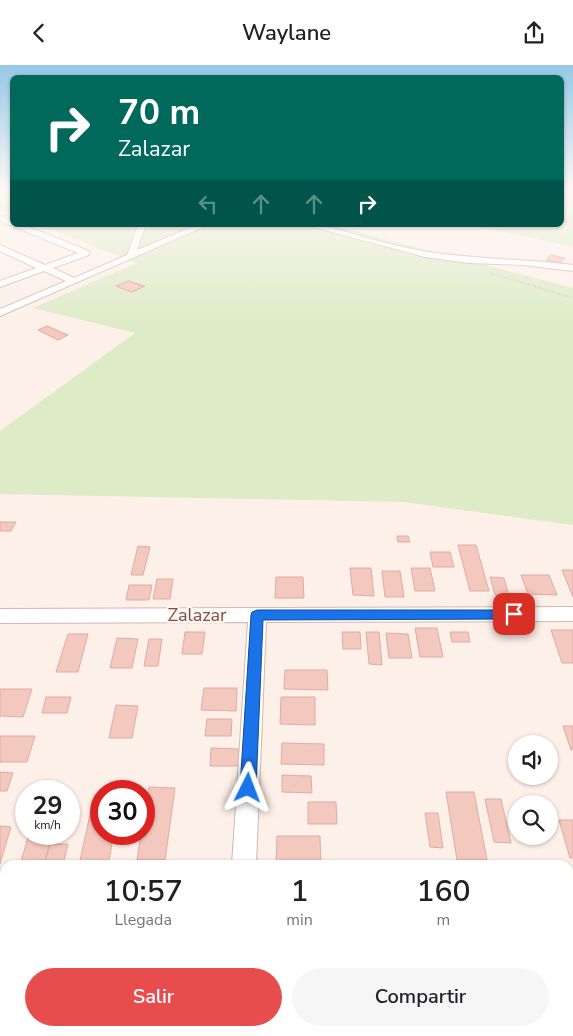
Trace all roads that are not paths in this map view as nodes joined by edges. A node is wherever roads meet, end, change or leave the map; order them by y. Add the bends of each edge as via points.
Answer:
1 (42, 235) edge
2 (139, 235) edge
3 (180, 235) edge
4 (351, 235) edge
5 (0, 248) edge
6 (132, 256) junction
7 (573, 267) edge
8 (43, 268) junction
9 (74, 281) junction
10 (0, 283) edge
11 (0, 313) edge
12 (573, 614) edge
13 (257, 615) junction
14 (0, 616) edge
15 (244, 860) edge

1 - 8 street via 86,253
2 - 6 street
3 - 6 street
4 - 7 street via 425,254
5 - 8 street
6 - 9 street
8 - 9 street
8 - 10 street
9 - 11 street
12 - 13 street, Zalazar
13 - 14 street, Zalazar
13 - 15 street

